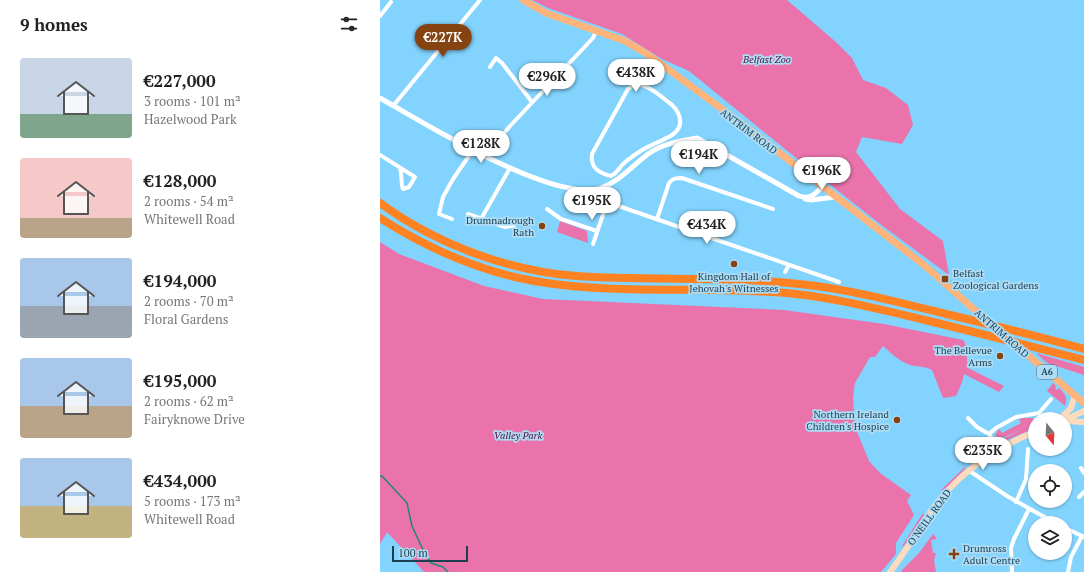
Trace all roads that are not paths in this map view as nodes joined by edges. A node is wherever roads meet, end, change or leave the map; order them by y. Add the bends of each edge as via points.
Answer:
1 (480, 0) edge
2 (523, 0) edge
3 (391, 2) dead end
4 (380, 16) edge
5 (596, 31) junction
6 (490, 67) dead end
7 (380, 98) edge
8 (532, 102) junction
9 (393, 106) junction
10 (473, 150) junction
11 (380, 155) edge
12 (485, 156) junction
13 (629, 160) junction
14 (634, 166) junction
15 (400, 168) junction
16 (510, 168) junction
17 (822, 186) junction
18 (593, 190) junction
19 (836, 197) junction
20 (805, 198) junction
21 (380, 203) edge
22 (607, 203) junction
23 (547, 209) dead end
24 (773, 209) dead end
25 (468, 214) dead end
26 (380, 218) edge
27 (452, 219) dead end
28 (481, 219) junction
29 (657, 219) junction
30 (509, 221) dead end
31 (512, 226) junction
32 (597, 231) junction
33 (518, 232) dead end
34 (593, 244) dead end
35 (789, 265) junction
36 (785, 272) dead end
37 (839, 282) dead end
38 (1084, 349) edge
39 (1084, 360) edge
40 (1075, 395) junction
41 (1051, 399) dead end
42 (1084, 403) edge
43 (1067, 412) edge
44 (1084, 412) edge
45 (968, 418) dead end
46 (1072, 418) edge
47 (1072, 421) edge
48 (1084, 422) edge
49 (989, 434) junction
50 (1028, 435) edge
51 (998, 449) junction
52 (1028, 449) dead end
53 (1081, 468) dead end
54 (968, 470) junction
55 (1084, 473) edge
56 (1084, 492) edge
57 (1079, 497) dead end
58 (1016, 502) junction
59 (1029, 509) junction
60 (1042, 516) edge
61 (1072, 532) edge
62 (1083, 537) edge
63 (890, 572) edge
64 (1012, 572) edge
65 (1068, 572) edge

1 - 9 street
2 - 5 main road, ANTRIM ROAD / A6 via 546,13
3 - 4 street
5 - 8 street via 593,38
5 - 17 main road, ANTRIM ROAD / A6 via 647,54
6 - 8 street via 496,58
7 - 9 street
8 - 12 street
9 - 10 street
10 - 12 street
10 - 27 street via 443,198 439,214
11 - 15 street
12 - 16 street
13 - 13 street via 611,176 602,174 591,161 592,154 628,89 635,84 642,84 671,104 679,112 680,122 676,132 671,136 649,146
13 - 14 street
14 - 18 street via 612,184
14 - 20 street via 661,147 699,139
15 - 15 street via 415,177 409,186 403,189
16 - 18 street via 568,188
16 - 28 street
17 - 19 main road, ANTRIM ROAD / A6
17 - 20 street via 813,196
18 - 22 street via 598,199
19 - 20 street via 811,200
19 - 40 main road, ANTRIM ROAD / A6 via 924,265
21 - 38 highway via 449,244 518,267 575,276 801,284 881,298
22 - 29 street
22 - 32 street
23 - 32 street via 561,219
24 - 29 street via 676,178 669,183
25 - 28 street
26 - 39 highway via 414,238 456,257 490,270 534,281 588,287 798,294 879,309
28 - 31 street via 505,227
29 - 35 street
30 - 31 street
31 - 33 street
32 - 34 street
35 - 36 street
35 - 37 street
40 - 42 main road, ANTRIM ROAD / A6
40 - 43 main road
41 - 49 street via 1039,413 1016,417
44 - 46 main road
45 - 49 street
47 - 48 main road
49 - 51 street
50 - 51 main road, O'NEILL ROAD
51 - 54 main road, O'NEILL ROAD
52 - 58 street via 1026,479
53 - 55 street
54 - 58 street
54 - 63 main road, O'NEILL ROAD via 936,504
56 - 57 street
58 - 59 street
59 - 60 street
59 - 64 street via 1011,548
61 - 62 street
62 - 65 street via 1071,557

